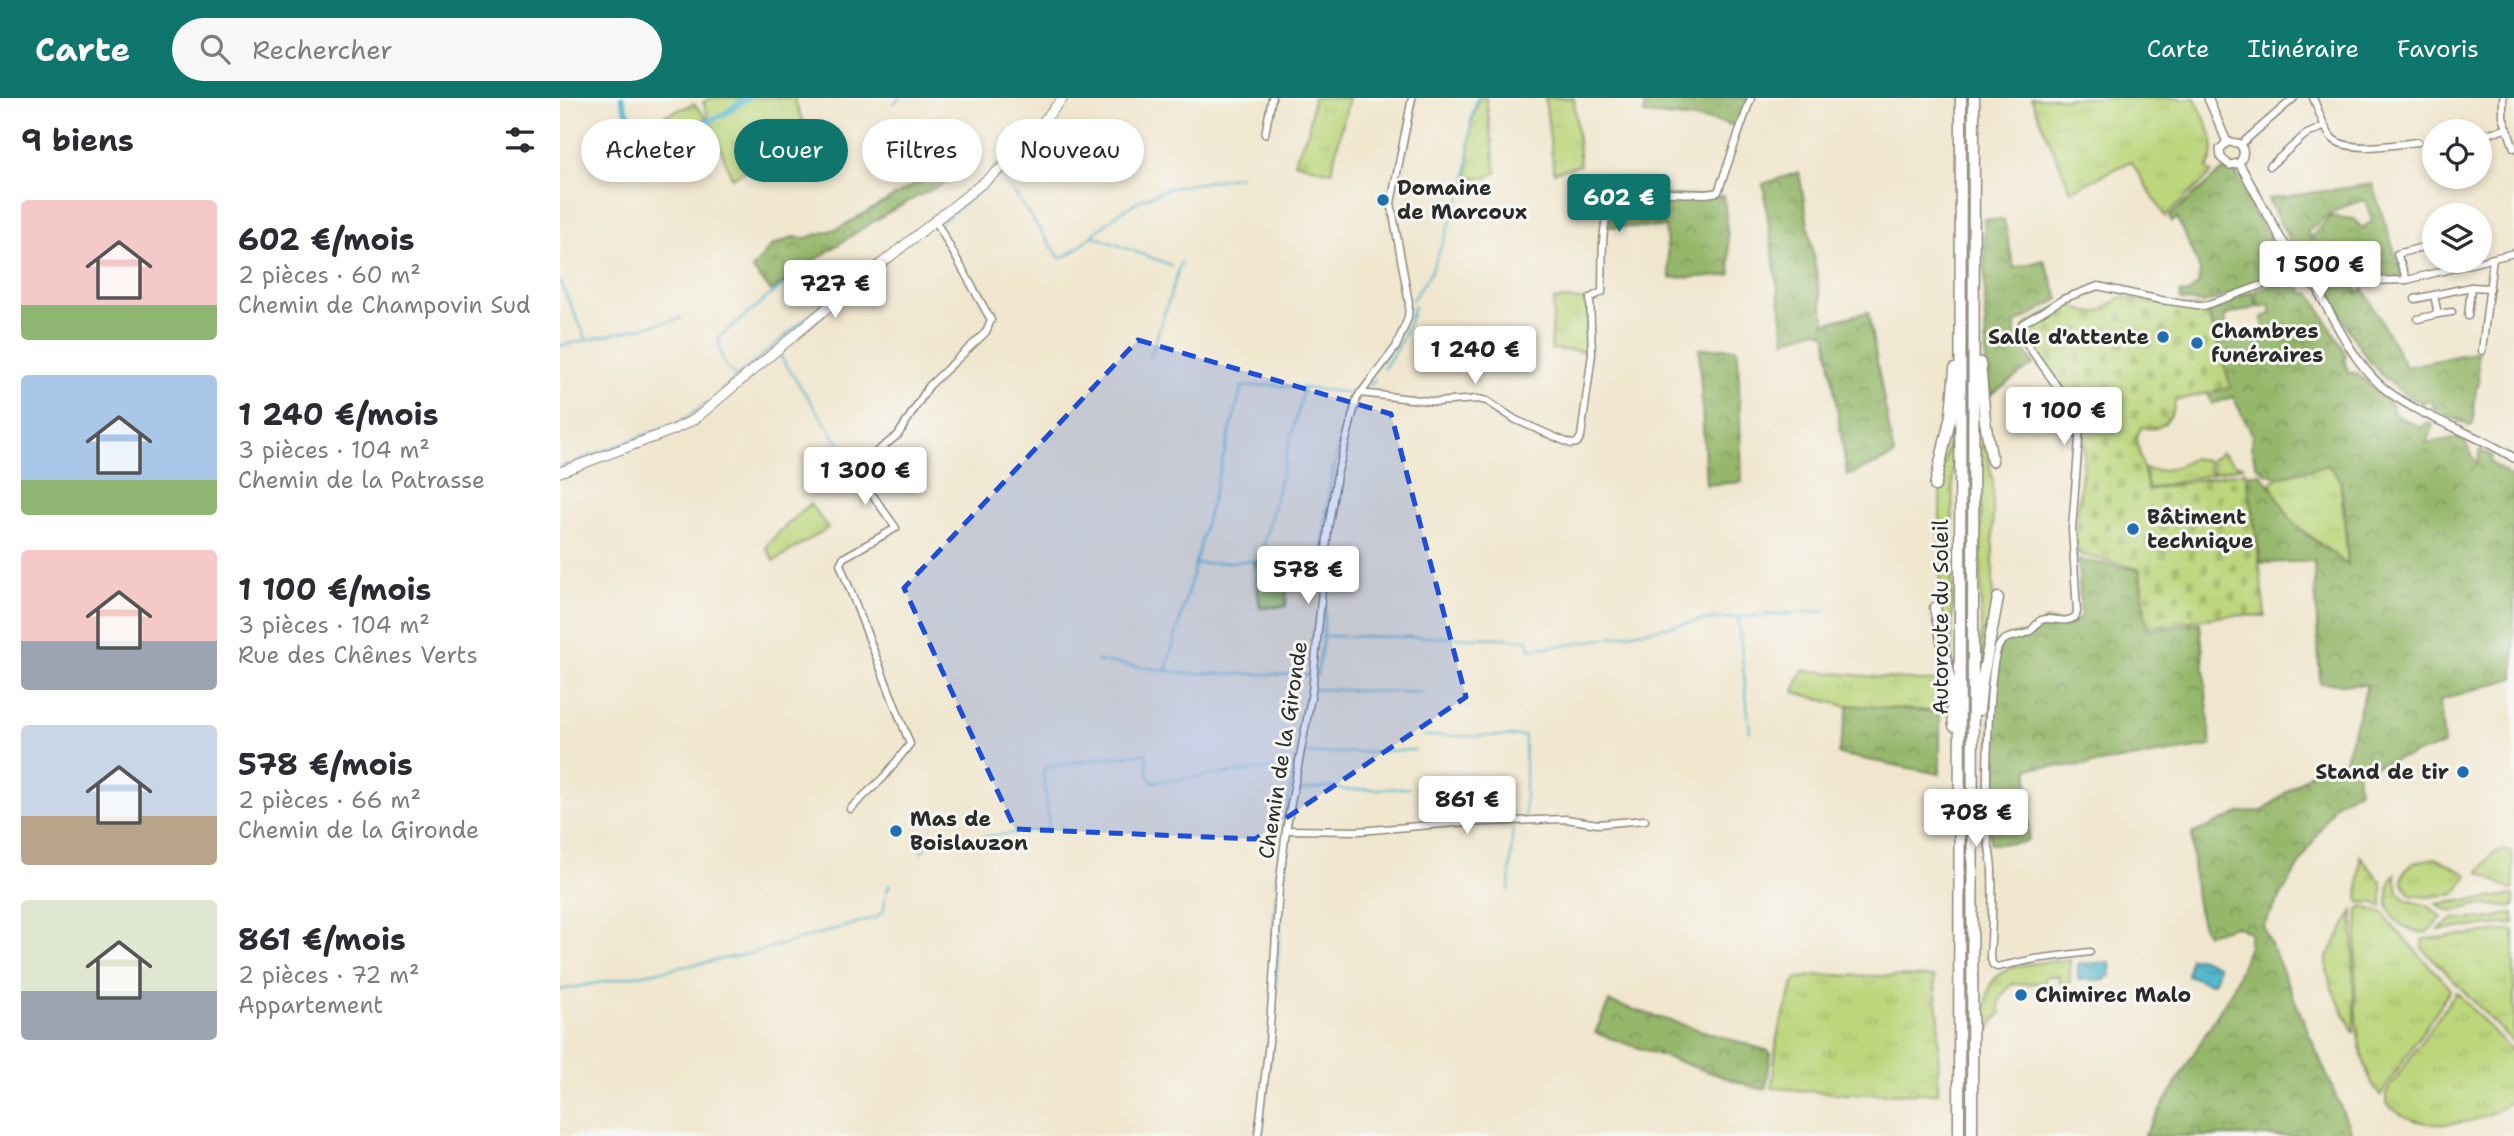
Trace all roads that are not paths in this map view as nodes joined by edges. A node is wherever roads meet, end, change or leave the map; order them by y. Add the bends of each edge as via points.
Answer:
1 (1063, 98) edge
2 (1272, 98) edge
3 (1412, 98) edge
4 (1751, 98) edge
5 (1961, 98) edge
6 (1974, 98) edge
7 (2208, 98) edge
8 (2294, 98) edge
9 (2313, 98) edge
10 (2503, 98) edge
11 (2325, 125) junction
12 (2507, 129) junction
13 (2492, 132) edge
14 (1265, 134) dead end
15 (2227, 142) junction
16 (2418, 142) dead end
17 (2241, 145) junction
18 (2514, 148) edge
19 (2239, 163) junction
20 (2270, 166) dead end
21 (935, 220) junction
22 (1974, 220) junction
23 (2422, 247) edge
24 (2514, 253) edge
25 (2493, 258) joint
26 (2434, 273) edge
27 (2307, 277) junction
28 (2407, 280) junction
29 (2319, 285) junction
30 (2471, 287) junction
31 (2490, 288) junction
32 (2434, 295) junction
33 (2415, 299) dead end
34 (2452, 312) dead end
35 (1961, 314) junction
36 (2438, 314) junction
37 (2468, 316) dead end
38 (2418, 319) dead end
39 (2482, 351) dead end
40 (1360, 393) junction
41 (2514, 458) edge
42 (1992, 461) dead end
43 (560, 472) edge
44 (1935, 485) dead end
45 (1998, 598) dead end
46 (1935, 608) dead end
47 (1960, 772) junction
48 (1973, 772) junction
49 (850, 809) dead end
50 (1645, 820) dead end
51 (1286, 830) junction
52 (2090, 952) dead end
53 (1258, 1136) edge
54 (1959, 1136) edge
55 (1972, 1136) edge

1 - 21 main road via 1019,151
2 - 14 street
3 - 40 street, Chemin de la Gironde via 1391,204 1408,318 1395,347
4 - 40 street via 1718,192 1631,192 1612,198 1602,292 1590,298 1592,354 1577,443 1516,420 1487,401 1437,402
5 - 35 highway, Autoroute du Soleil
6 - 22 highway, Autoroute du Soleil
7 - 15 street
8 - 17 street
9 - 11 street
10 - 12 street
11 - 16 street via 2331,137 2346,146
11 - 20 street via 2305,135
12 - 13 street
12 - 18 street
15 - 17 street
15 - 19 street via 2220,149 2221,158 2230,165
17 - 19 street
19 - 27 street
21 - 43 main road via 695,419
21 - 49 street via 991,320 986,332 929,386 898,435 855,469 896,528 840,564 910,744
22 - 42 highway via 1980,243 1979,362
22 - 48 highway, Autoroute du Soleil
23 - 28 street via 2397,254
24 - 25 street
25 - 31 street
26 - 28 street
27 - 29 street
27 - 52 street via 2267,283 2204,306 2098,286 2052,305 2022,324 2022,337 2080,425 2072,529 2077,612 2066,621 2039,620 2029,632 2002,641 1996,656 1987,797 1992,872 1990,956 1997,967
28 - 29 street
29 - 41 street via 2321,297 2360,362 2388,392
30 - 31 street
30 - 32 street
30 - 37 street
31 - 39 street
32 - 33 street
32 - 36 street
34 - 36 street
35 - 44 highway via 1952,408
35 - 47 highway, Autoroute du Soleil
36 - 38 street
40 - 51 street, Chemin de la Gironde via 1337,475 1312,692
45 - 48 highway via 1982,681
46 - 47 highway via 1949,673
47 - 54 highway, Autoroute du Soleil
48 - 55 highway, Autoroute du Soleil
50 - 51 street
51 - 53 street, Chemin de la Gironde

